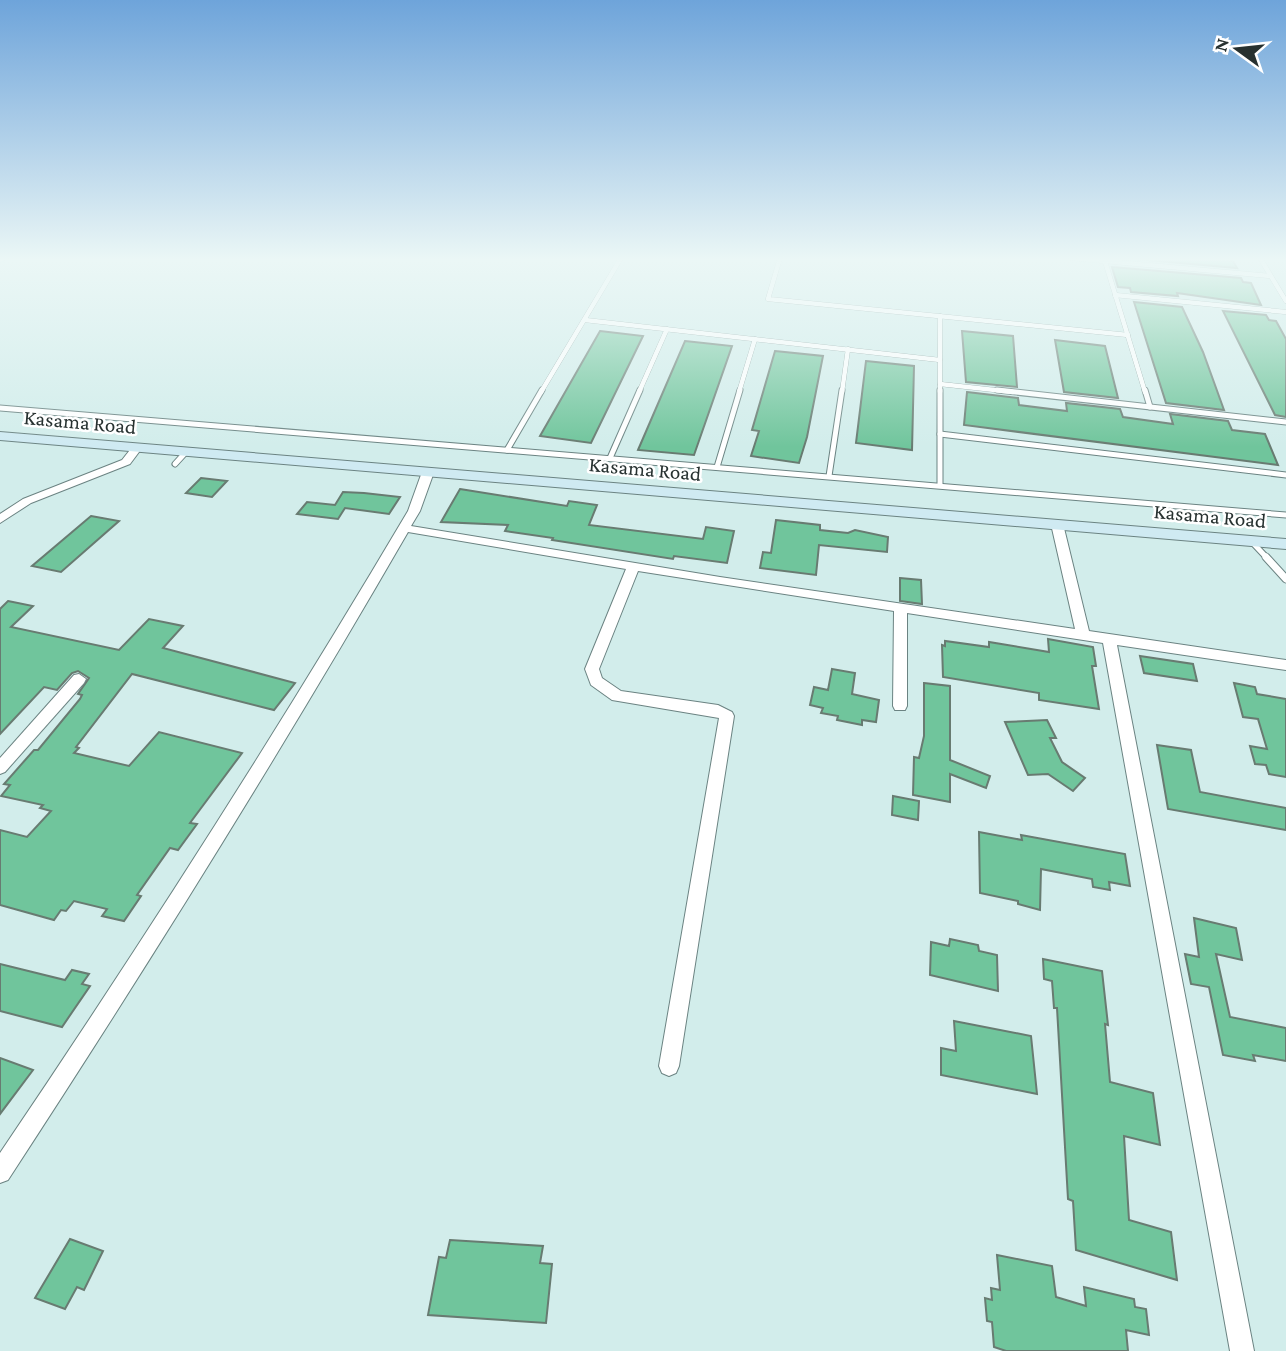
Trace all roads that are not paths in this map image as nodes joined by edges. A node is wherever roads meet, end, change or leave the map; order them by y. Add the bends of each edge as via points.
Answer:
1 (584, 321) edge
2 (595, 321) edge
3 (940, 321) edge
4 (990, 321) edge
5 (1123, 321) edge
6 (667, 329) junction
7 (1128, 335) junction
8 (755, 339) junction
9 (848, 349) junction
10 (940, 360) junction
11 (940, 384) junction
12 (1150, 407) junction
13 (0, 408) edge
14 (1286, 422) edge
15 (940, 433) junction
16 (0, 436) edge
17 (137, 448) junction
18 (507, 450) junction
19 (610, 458) junction
20 (717, 467) junction
21 (428, 472) junction
22 (1286, 475) edge
23 (829, 476) junction
24 (940, 485) junction
25 (1286, 515) edge
26 (0, 519) edge
27 (1057, 524) junction
28 (404, 528) junction
29 (1251, 541) junction
30 (1286, 544) edge
31 (633, 567) junction
32 (1285, 577) edge
33 (901, 608) junction
34 (1083, 634) junction
35 (1109, 638) junction
36 (1286, 665) edge
37 (79, 679) dead end
38 (900, 706) dead end
39 (0, 768) edge
40 (669, 1066) dead end
41 (0, 1172) edge
42 (1242, 1351) edge

1 - 18 lane
2 - 6 lane
3 - 10 lane
4 - 7 lane
5 - 7 lane
6 - 8 lane
6 - 19 lane
7 - 12 lane
8 - 9 lane
8 - 20 lane
9 - 10 lane
9 - 23 lane
10 - 11 lane
11 - 12 lane
11 - 15 lane
12 - 14 lane
13 - 18 lane
15 - 22 lane
15 - 24 lane
16 - 17 street, Kasama Road
17 - 21 street, Kasama Road via 181,458
17 - 26 street via 126,462 47,492
18 - 19 lane
19 - 20 lane
20 - 23 lane
21 - 27 street, Kasama Road
21 - 28 street
23 - 24 lane
24 - 25 lane
27 - 29 street, Kasama Road
27 - 34 street
28 - 31 street
28 - 41 street via 280,739
29 - 30 street, Kasama Road
29 - 32 lane
31 - 33 street
31 - 40 street via 592,669 596,681 618,696 727,716
33 - 34 street
33 - 38 street
34 - 35 street
35 - 36 street
35 - 42 street
37 - 39 street

